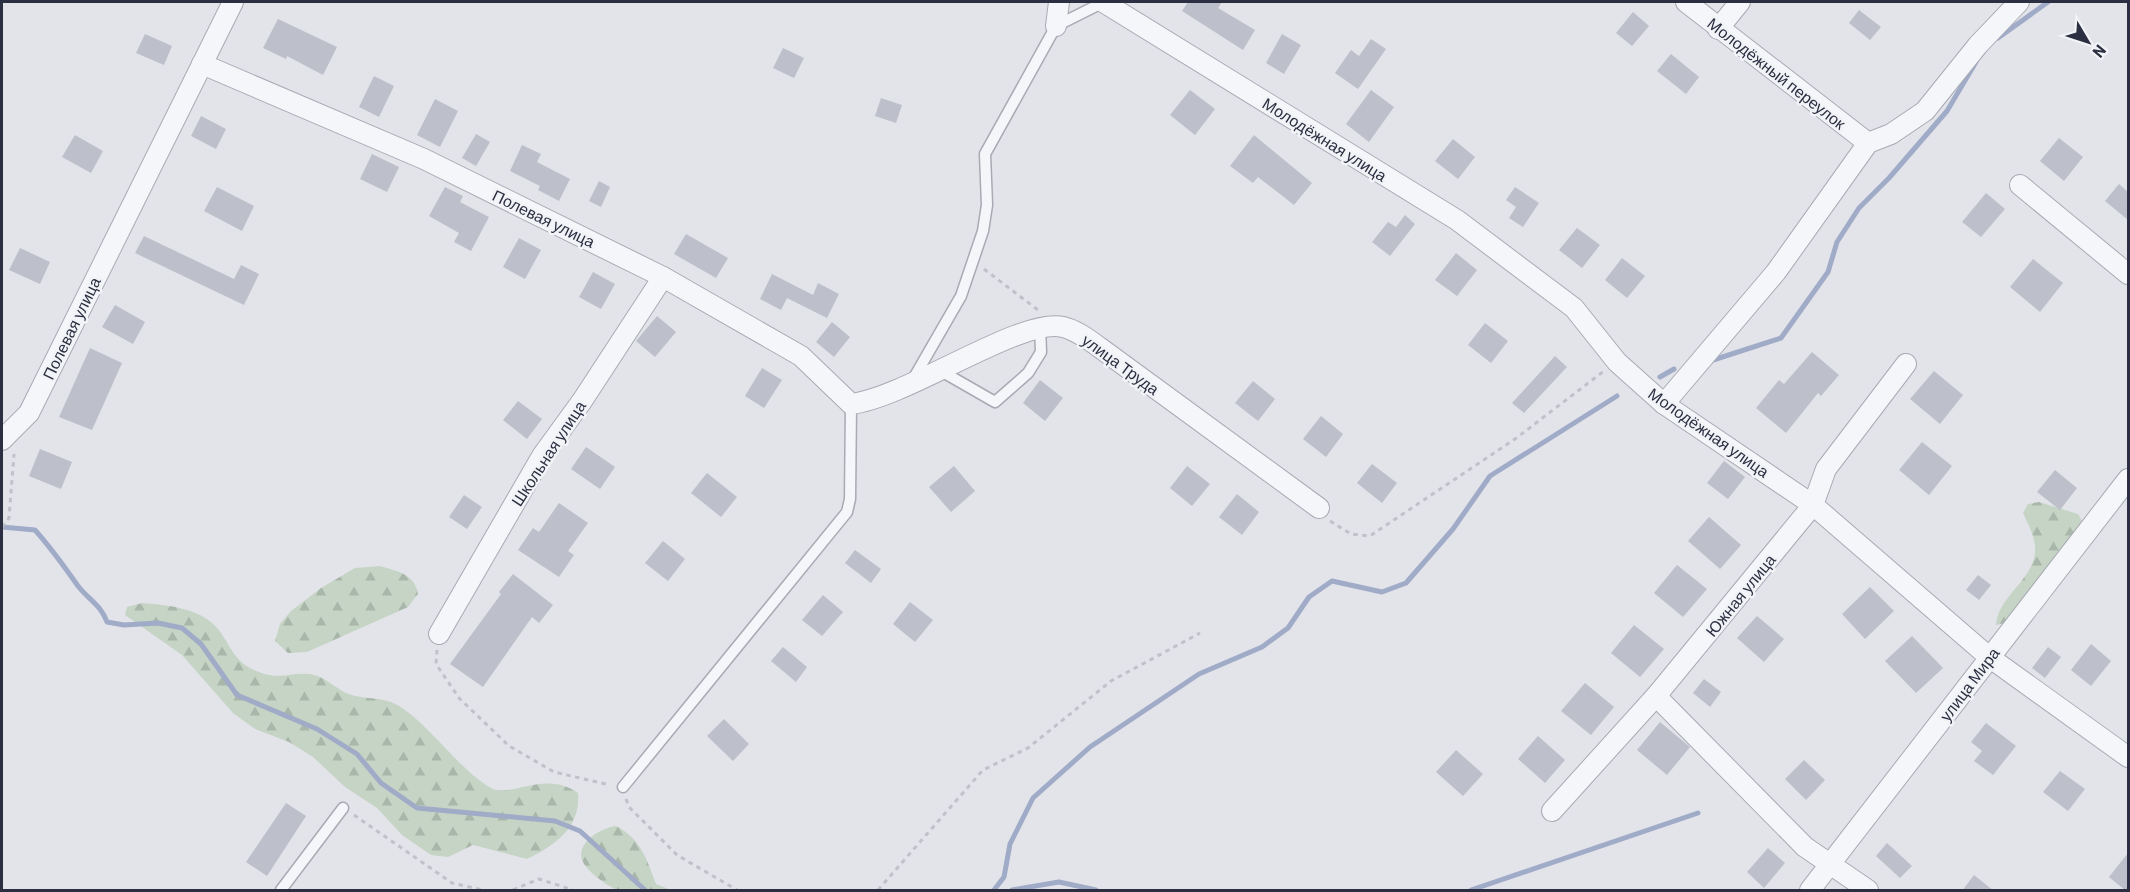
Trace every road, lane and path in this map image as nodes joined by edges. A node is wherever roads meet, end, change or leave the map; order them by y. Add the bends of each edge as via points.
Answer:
1 (233, 2) edge
2 (1059, 2) edge
3 (1103, 2) edge
4 (1686, 2) edge
5 (1740, 2) edge
6 (2019, 2) edge
7 (1056, 26) junction
8 (1718, 29) junction
9 (202, 64) junction
10 (1868, 143) junction
11 (2020, 185) dead end
12 (973, 261) junction
13 (2128, 274) edge
14 (663, 277) junction
15 (1060, 326) junction
16 (1040, 327) junction
17 (1617, 362) junction
18 (1906, 364) dead end
19 (941, 371) junction
20 (909, 386) junction
21 (859, 403) junction
22 (1664, 404) junction
23 (9, 434) edge
24 (2128, 479) edge
25 (1813, 505) junction
26 (1323, 514) joint
27 (2, 527) edge
28 (1200, 633) dead end
29 (439, 634) joint
30 (1989, 657) junction
31 (1656, 696) junction
32 (2128, 757) edge
33 (623, 788) junction
34 (343, 807) joint
35 (1552, 811) dead end
36 (1832, 864) junction
37 (281, 891) edge
38 (483, 891) edge
39 (513, 891) edge
40 (573, 891) edge
41 (737, 891) edge
42 (878, 891) edge
43 (1810, 891) edge
44 (1868, 891) edge

1 - 9 street, Полевая улица
2 - 7 street
3 - 7 lane
3 - 17 street, Молодёжная улица via 1457,220 1574,308
4 - 8 street, Молодёжный переулок
5 - 8 street
6 - 10 street via 1924,111 1891,134
7 - 12 lane via 985,154 987,205
8 - 10 street, Молодёжный переулок
9 - 14 street, Полевая улица via 424,159
9 - 23 street, Полевая улица via 29,413
10 - 22 street via 1776,272
11 - 13 street
12 - 15 path
12 - 20 lane via 961,296
14 - 21 street, Полевая улица via 801,356
14 - 29 street, Школьная улица via 542,456
15 - 16 street, улица Труда
15 - 26 street, улица Труда via 1099,347
16 - 19 street, улица Труда
16 - 19 lane via 1041,352 1028,372 995,402
17 - 22 street, Молодёжная улица
17 - 26 path via 1515,439 1370,536 1351,534
18 - 25 street, Южная улица via 1826,469
19 - 20 street, улица Труда
20 - 21 street, улица Труда
21 - 33 lane via 847,512
22 - 25 street, Молодёжная улица
23 - 27 path via 9,518
24 - 30 street, улица Мира
25 - 30 street, Молодёжная улица
25 - 31 street, Южная улица
28 - 42 path via 1111,681 1028,748 983,770
29 - 33 path via 436,664 459,698 509,746 554,772
30 - 32 street, Молодёжная улица
30 - 36 street, улица Мира
31 - 35 street, Южная улица
31 - 36 street via 1805,848
33 - 41 path via 628,807 677,855
34 - 37 lane
34 - 38 path via 452,883
36 - 43 street, улица Мира
36 - 44 street
39 - 40 path via 539,879

